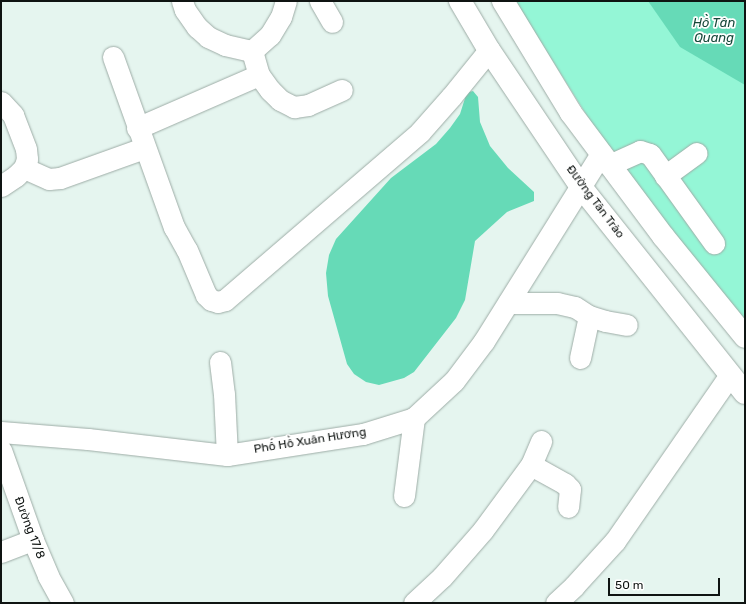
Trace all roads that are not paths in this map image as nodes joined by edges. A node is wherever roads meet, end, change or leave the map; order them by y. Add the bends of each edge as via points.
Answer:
1 (182, 1) edge
2 (286, 1) edge
3 (320, 1) edge
4 (460, 1) edge
5 (503, 1) edge
6 (332, 22) dead end
7 (489, 50) junction
8 (252, 51) junction
9 (113, 57) dead end
10 (259, 75) junction
11 (342, 90) dead end
12 (1, 102) edge
13 (137, 128) junction
14 (144, 148) junction
15 (697, 153) dead end
16 (605, 160) junction
17 (24, 168) junction
18 (665, 176) junction
19 (1, 186) edge
20 (581, 187) junction
21 (714, 243) dead end
22 (508, 303) junction
23 (589, 316) junction
24 (627, 325) dead end
25 (745, 337) edge
26 (580, 358) dead end
27 (220, 362) dead end
28 (730, 376) junction
29 (745, 393) edge
30 (414, 418) junction
31 (1, 432) edge
32 (542, 441) dead end
33 (1, 450) edge
34 (227, 455) junction
35 (531, 465) junction
36 (404, 496) dead end
37 (568, 506) dead end
38 (33, 540) junction
39 (1, 552) edge
40 (63, 603) edge
41 (414, 603) edge
42 (556, 603) edge

1 - 8 street via 197,27 208,37 225,45
2 - 8 street via 281,17 270,35
3 - 6 street
4 - 7 main road, Đường Tân Trào
5 - 16 main road via 571,113
7 - 14 street via 420,132 225,300 218,302 206,295 187,250 174,228
7 - 20 main road, Đường Tân Trào
8 - 10 street
9 - 13 street
10 - 11 street via 280,100 294,107 308,106
10 - 13 street
12 - 17 street via 13,115 26,149 27,159
13 - 14 street
14 - 17 street via 60,178 49,179
15 - 18 street
16 - 18 street via 640,151 650,154
16 - 20 street, Phố Hồ Xuân Hương
16 - 25 main road
17 - 19 street
18 - 21 street
20 - 22 street, Phố Hồ Xuân Hương
20 - 28 main road, Đường Tân Trào
22 - 23 street via 557,303 575,307
22 - 30 street, Phố Hồ Xuân Hương via 454,381
23 - 24 street
23 - 26 street
27 - 34 street
28 - 29 main road, Đường Tân Trào
28 - 42 street via 615,541
30 - 34 street, Phố Hồ Xuân Hương via 363,434
30 - 36 street
31 - 34 street, Phố Hồ Xuân Hương
32 - 35 street
33 - 38 street, Đường 17/8
35 - 37 street via 570,489
35 - 41 street via 464,554
38 - 39 street
38 - 40 street, Đường 17/8

